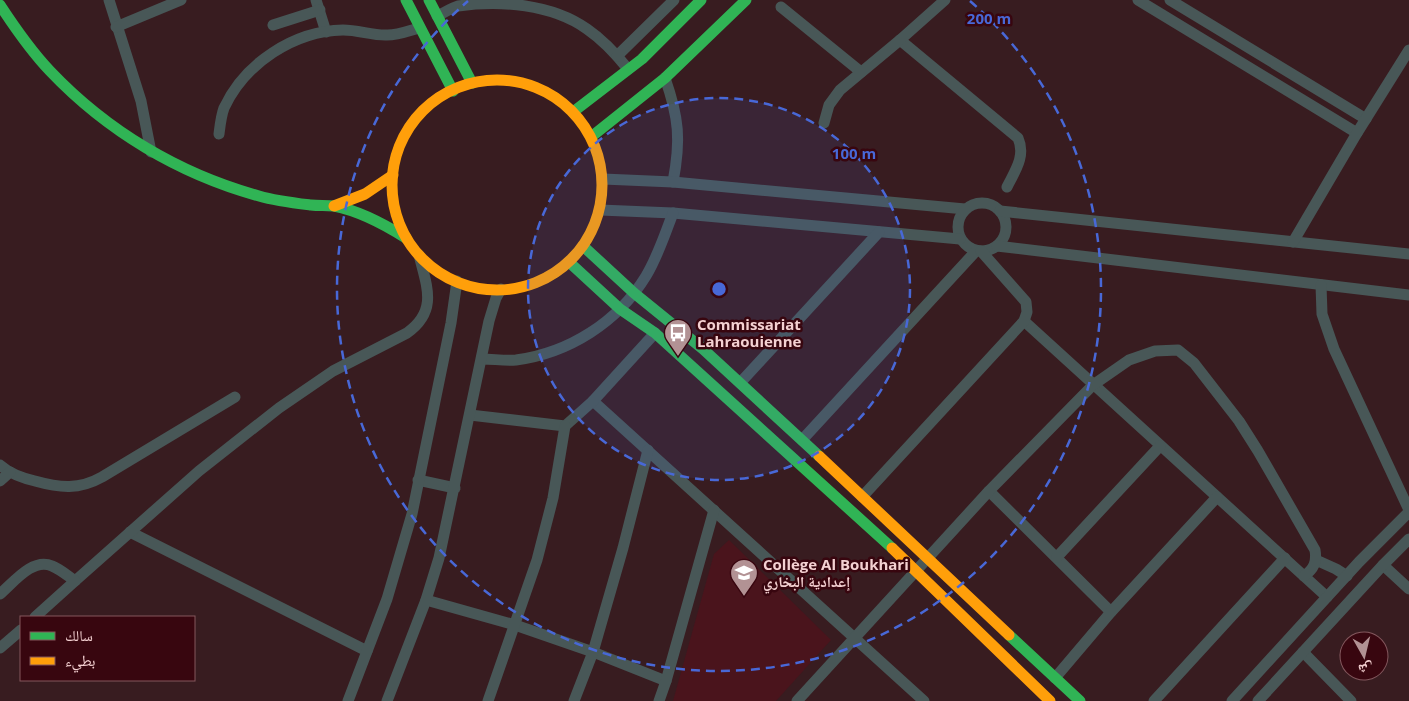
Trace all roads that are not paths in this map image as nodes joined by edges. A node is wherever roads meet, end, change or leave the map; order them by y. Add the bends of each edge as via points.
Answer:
1 (109, 0) edge
2 (181, 0) edge
3 (406, 0) edge
4 (429, 0) edge
5 (674, 0) edge
6 (701, 0) edge
7 (746, 0) edge
8 (945, 0) edge
9 (1138, 0) edge
10 (1173, 1) edge
11 (530, 2) edge
12 (0, 5) edge
13 (318, 5) edge
14 (781, 7) dead end
15 (1163, 15) junction
16 (437, 16) junction
17 (274, 25) dead end
18 (116, 27) junction
19 (419, 28) junction
20 (326, 32) junction
21 (900, 40) junction
22 (1409, 50) edge
23 (617, 56) junction
24 (628, 69) junction
25 (861, 72) junction
26 (665, 78) junction
27 (472, 83) junction
28 (453, 91) junction
29 (573, 112) junction
30 (1366, 118) junction
31 (824, 123) dead end
32 (1357, 133) junction
33 (219, 134) dead end
34 (592, 137) junction
35 (151, 152) junction
36 (393, 175) junction
37 (602, 179) junction
38 (673, 182) junction
39 (1007, 187) dead end
40 (334, 206) junction
41 (965, 209) junction
42 (600, 210) junction
43 (1000, 211) junction
44 (673, 213) junction
45 (880, 232) junction
46 (960, 239) junction
47 (407, 240) junction
48 (1293, 242) junction
49 (582, 246) junction
50 (997, 246) junction
51 (978, 251) junction
52 (1409, 254) edge
53 (419, 255) junction
54 (569, 262) junction
55 (457, 281) junction
56 (1321, 285) junction
57 (501, 289) junction
58 (634, 293) junction
59 (1409, 295) edge
60 (620, 309) junction
61 (1024, 321) junction
62 (655, 333) junction
63 (482, 359) junction
64 (740, 382) junction
65 (1092, 385) junction
66 (235, 397) dead end
67 (593, 401) junction
68 (470, 415) junction
69 (565, 426) junction
70 (802, 440) junction
71 (1160, 446) junction
72 (648, 450) junction
73 (0, 465) edge
74 (10, 472) junction
75 (418, 480) junction
76 (0, 481) edge
77 (455, 488) junction
78 (989, 492) junction
79 (862, 497) junction
80 (1217, 497) junction
81 (714, 510) junction
82 (1409, 511) edge
83 (130, 532) junction
84 (1409, 538) edge
85 (1057, 557) junction
86 (1285, 558) junction
87 (929, 559) junction
88 (1316, 560) junction
89 (1383, 565) junction
90 (917, 571) junction
91 (1304, 576) junction
92 (1347, 576) junction
93 (75, 581) junction
94 (1409, 589) edge
95 (0, 594) edge
96 (1327, 597) junction
97 (426, 600) junction
98 (1111, 612) junction
99 (36, 616) edge
100 (515, 625) junction
101 (20, 631) edge
102 (854, 638) junction
103 (0, 648) edge
104 (367, 651) junction
105 (593, 652) junction
106 (1303, 652) junction
107 (1055, 678) junction
108 (666, 682) junction
109 (348, 701) edge
110 (387, 701) edge
111 (488, 701) edge
112 (574, 701) edge
113 (658, 701) edge
114 (797, 701) edge
115 (924, 701) edge
116 (1050, 701) edge
117 (1080, 701) edge
118 (1154, 701) edge
119 (1232, 701) edge
120 (1258, 701) edge
121 (1351, 701) edge

1 - 18 street
2 - 18 street
3 - 19 street
4 - 16 street
5 - 23 street
6 - 24 street
7 - 26 street
8 - 21 street
9 - 15 street
10 - 15 street
10 - 30 street
11 - 16 street via 476,2
11 - 23 street via 586,28
12 - 35 street via 32,51 65,87
13 - 17 street
13 - 20 street
14 - 25 street
15 - 32 street
16 - 27 street
18 - 35 street via 141,101
19 - 20 street via 388,36 344,30
19 - 28 street
20 - 33 street via 300,38 255,66 237,86 224,110
21 - 25 street
21 - 39 street via 1018,138 1022,155
22 - 30 street
23 - 24 street
24 - 29 street
25 - 31 street via 834,97
26 - 34 street
26 - 38 street via 674,103 678,129 678,156
27 - 28 street
27 - 29 street via 494,80 537,88
28 - 36 street via 436,100 410,127 396,158
29 - 34 street
30 - 32 street
32 - 48 street
34 - 37 street
35 - 40 street via 234,189 285,201
36 - 40 street via 366,194
36 - 47 street via 395,208
37 - 38 street
37 - 42 street
38 - 41 street
40 - 47 street via 390,227
41 - 43 street via 983,203
41 - 46 street via 957,229
42 - 44 street
42 - 49 street
43 - 48 street
43 - 50 street via 1006,229
44 - 45 street
44 - 58 street via 656,258
45 - 46 street
45 - 64 street
46 - 51 street
47 - 53 street
48 - 52 street
49 - 54 street
49 - 58 street
50 - 51 street
50 - 56 street
51 - 61 street via 1026,302
51 - 70 street
53 - 55 street via 443,275
53 - 83 street via 428,304 417,326 302,391 224,450
54 - 57 street via 530,284
54 - 60 street
55 - 57 street via 478,288
55 - 75 street
56 - 59 street
56 - 82 street via 1322,314 1334,349
57 - 63 street via 492,309
58 - 60 street
58 - 64 street
60 - 62 street
60 - 63 street via 572,344 514,360
61 - 65 street
61 - 79 street
62 - 67 street
62 - 90 street
63 - 68 street
64 - 70 street
65 - 71 street
65 - 78 street
65 - 88 street via 1129,360 1146,354 1170,349 1184,353 1258,451 1314,550
66 - 74 street via 82,486 52,486
67 - 69 street
67 - 72 street
68 - 69 street
68 - 77 street
69 - 100 street via 553,498
70 - 79 street
71 - 80 street
71 - 85 street
72 - 81 street
72 - 105 street
73 - 74 street
74 - 76 street
75 - 77 street
75 - 104 street via 400,557
77 - 97 street
78 - 85 street
78 - 87 street
79 - 87 street
80 - 86 street
80 - 98 street
81 - 102 street
81 - 108 street
82 - 92 street
83 - 93 street
83 - 104 street
84 - 89 street
85 - 98 street
86 - 91 street
86 - 118 street
87 - 90 street
87 - 107 street
88 - 91 street via 1311,571
88 - 92 street
89 - 94 street
89 - 106 street
90 - 102 street
90 - 116 street
91 - 96 street
92 - 96 street
93 - 95 street via 54,566 37,565
93 - 99 street
96 - 119 street
97 - 100 street
97 - 110 street
98 - 107 street
100 - 105 street
100 - 111 street
101 - 103 street
102 - 114 street
102 - 115 street
104 - 109 street
105 - 108 street
105 - 112 street
106 - 120 street
106 - 121 street
107 - 117 street
108 - 113 street

